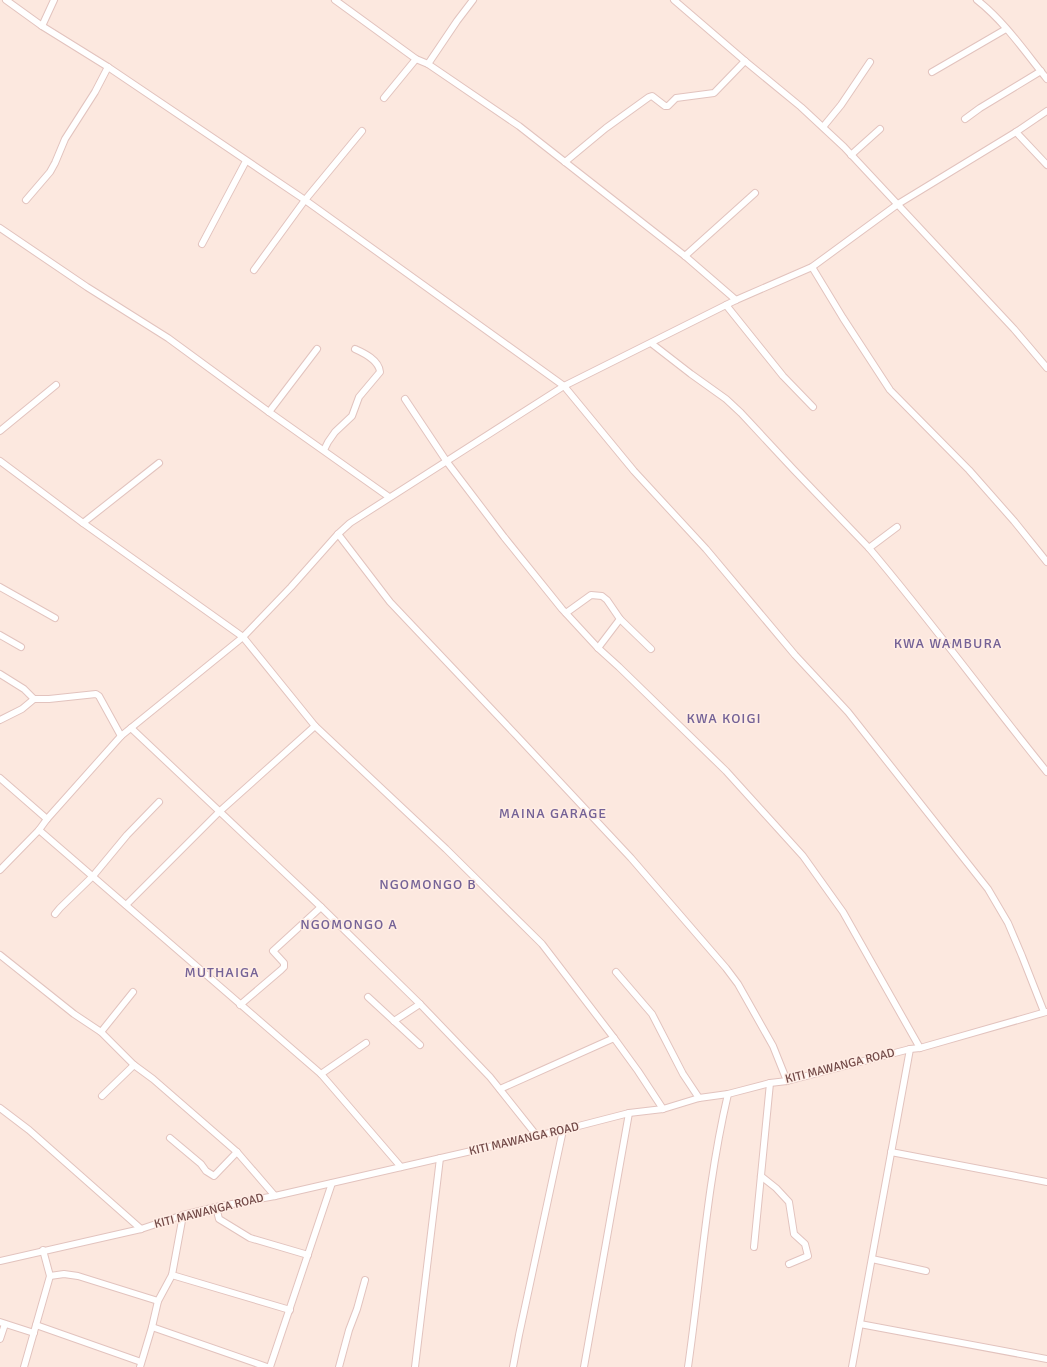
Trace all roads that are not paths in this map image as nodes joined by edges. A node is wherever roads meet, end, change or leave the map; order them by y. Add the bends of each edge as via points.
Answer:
1 (6, 0) edge
2 (54, 0) edge
3 (334, 0) edge
4 (472, 0) edge
5 (674, 0) edge
6 (977, 0) edge
7 (42, 26) junction
8 (1006, 29) junction
9 (416, 59) junction
10 (745, 61) junction
11 (870, 62) dead end
12 (428, 64) junction
13 (108, 67) junction
14 (932, 72) dead end
15 (1041, 72) junction
16 (1047, 79) edge
17 (384, 98) dead end
18 (1047, 111) edge
19 (965, 120) dead end
20 (823, 127) junction
21 (880, 129) dead end
22 (362, 131) dead end
23 (1016, 132) junction
24 (851, 155) junction
25 (246, 161) junction
26 (565, 162) junction
27 (1047, 165) edge
28 (755, 193) dead end
29 (26, 200) dead end
30 (305, 200) junction
31 (898, 204) junction
32 (0, 228) edge
33 (202, 244) dead end
34 (685, 256) junction
35 (812, 267) junction
36 (254, 270) dead end
37 (736, 300) junction
38 (726, 305) junction
39 (651, 343) junction
40 (317, 349) dead end
41 (354, 349) dead end
42 (1047, 368) edge
43 (56, 385) dead end
44 (564, 386) junction
45 (405, 399) dead end
46 (813, 407) dead end
47 (269, 412) junction
48 (0, 431) edge
49 (324, 450) junction
50 (0, 461) edge
51 (447, 462) junction
52 (159, 463) dead end
53 (388, 497) junction
54 (83, 523) junction
55 (897, 527) dead end
56 (338, 534) junction
57 (869, 548) junction
58 (1047, 562) edge
59 (0, 587) edge
60 (566, 613) junction
61 (55, 618) dead end
62 (620, 619) junction
63 (0, 635) edge
64 (243, 637) junction
65 (20, 647) dead end
66 (598, 648) junction
67 (651, 649) dead end
68 (0, 674) edge
69 (34, 699) junction
70 (0, 720) edge
71 (315, 726) junction
72 (131, 728) junction
73 (121, 736) junction
74 (1047, 772) edge
75 (0, 778) edge
76 (159, 802) dead end
77 (219, 812) junction
78 (47, 819) junction
79 (39, 830) junction
80 (0, 870) edge
81 (93, 876) junction
82 (126, 905) junction
83 (321, 907) junction
84 (55, 914) dead end
85 (0, 955) edge
86 (616, 972) dead end
87 (133, 992) dead end
88 (368, 996) dead end
89 (420, 1004) junction
90 (240, 1005) junction
91 (1045, 1012) edge
92 (394, 1020) junction
93 (101, 1032) junction
94 (614, 1038) junction
95 (366, 1043) dead end
96 (420, 1045) dead end
97 (920, 1048) junction
98 (910, 1049) junction
99 (134, 1065) junction
100 (321, 1074) junction
101 (787, 1081) junction
102 (770, 1083) junction
103 (500, 1089) junction
104 (728, 1094) junction
105 (102, 1096) dead end
106 (699, 1098) junction
107 (0, 1108) edge
108 (663, 1109) junction
109 (629, 1113) junction
110 (563, 1130) junction
111 (537, 1136) junction
112 (170, 1138) dead end
113 (237, 1152) junction
114 (892, 1152) junction
115 (440, 1158) junction
116 (401, 1167) junction
117 (761, 1176) junction
118 (1047, 1182) edge
119 (332, 1183) junction
120 (275, 1196) junction
121 (216, 1207) junction
122 (183, 1216) junction
123 (140, 1228) junction
124 (754, 1247) dead end
125 (43, 1250) junction
126 (308, 1254) junction
127 (872, 1259) junction
128 (0, 1261) edge
129 (789, 1264) dead end
130 (926, 1270) dead end
131 (172, 1275) junction
132 (50, 1276) junction
133 (364, 1280) dead end
134 (158, 1301) junction
135 (290, 1310) junction
136 (2, 1323) edge
137 (860, 1324) junction
138 (36, 1325) junction
139 (152, 1327) junction
140 (34, 1334) junction
141 (0, 1339) edge
142 (1047, 1359) edge
143 (140, 1365) edge
144 (24, 1367) edge
145 (268, 1367) edge
146 (339, 1367) edge
147 (416, 1367) edge
148 (513, 1367) edge
149 (584, 1367) edge
150 (688, 1367) edge
151 (852, 1367) edge

1 - 7 street
2 - 7 street
3 - 9 street
4 - 12 street
5 - 10 street
6 - 8 street
7 - 13 street
8 - 14 street
8 - 15 street
9 - 12 street
9 - 17 street
10 - 20 street
10 - 26 street via 714,93 676,98 668,106 650,97 606,128
11 - 20 street
12 - 26 street via 519,126
13 - 25 street
13 - 29 street via 96,92 63,143 50,172
15 - 16 street
15 - 19 street via 980,108
18 - 23 street
20 - 24 street
21 - 24 street
22 - 30 street
23 - 27 street
23 - 31 street
24 - 31 street
25 - 30 street
25 - 33 street
26 - 34 street
28 - 34 street
30 - 36 street
30 - 44 street
31 - 35 street
31 - 42 street
32 - 47 street via 168,338
34 - 37 street
35 - 37 street
35 - 58 street via 890,390 969,470
37 - 38 street
38 - 39 street
38 - 46 street via 783,376
39 - 44 street
39 - 57 street via 741,413
40 - 47 street
41 - 49 street via 374,360 380,372 359,398 352,416 335,432
43 - 48 street
44 - 51 street
44 - 91 street via 634,471 848,712 988,889 1008,923
45 - 51 street
47 - 49 street
49 - 53 street
50 - 54 street
51 - 53 street
51 - 60 street
52 - 54 street
53 - 56 street
54 - 64 street
55 - 57 street
56 - 64 street
56 - 101 street via 390,602 631,858 726,968 738,984 773,1046
57 - 74 street via 912,598
59 - 61 street
60 - 62 street via 591,595 595,595 607,600
60 - 66 street
62 - 66 street
62 - 67 street
63 - 65 street
64 - 71 street
64 - 72 street
66 - 97 street via 726,771 803,856 843,912
68 - 69 street via 24,689
69 - 70 street via 22,709
69 - 73 street via 96,694
71 - 77 street
71 - 94 street via 446,849 542,944
72 - 73 street
72 - 77 street
73 - 78 street
75 - 78 street
76 - 81 street
77 - 82 street
77 - 83 street
78 - 79 street
79 - 80 street
79 - 81 street
81 - 82 street
81 - 84 street
82 - 90 street
83 - 89 street
83 - 90 street via 273,951 284,963 281,970
85 - 93 street via 74,1014
86 - 106 street via 652,1014
87 - 93 street
88 - 92 street
89 - 92 street
89 - 103 street via 470,1054
90 - 100 street
91 - 97 street, KITI MAWANGA ROAD
92 - 96 street
93 - 99 street
94 - 103 street
94 - 108 street
95 - 100 street
97 - 98 street, KITI MAWANGA ROAD
98 - 101 street, KITI MAWANGA ROAD
98 - 114 street
99 - 105 street
99 - 113 street
100 - 116 street
101 - 102 street, KITI MAWANGA ROAD
102 - 104 street, KITI MAWANGA ROAD
102 - 117 street
103 - 111 street
104 - 106 street, KITI MAWANGA ROAD
104 - 150 street via 715,1160
106 - 108 street, KITI MAWANGA ROAD
107 - 123 street
108 - 109 street, KITI MAWANGA ROAD
109 - 110 street, KITI MAWANGA ROAD
109 - 149 street
110 - 111 street, KITI MAWANGA ROAD
110 - 148 street
111 - 115 street, KITI MAWANGA ROAD
112 - 113 street via 214,1176
113 - 120 street
114 - 118 street
114 - 127 street
115 - 116 street, KITI MAWANGA ROAD
115 - 147 street
116 - 119 street, KITI MAWANGA ROAD
117 - 124 street
117 - 129 street via 789,1202 794,1234 805,1244 808,1256
119 - 120 street, KITI MAWANGA ROAD
119 - 126 street
120 - 121 street, KITI MAWANGA ROAD
121 - 122 street, KITI MAWANGA ROAD
121 - 126 street via 219,1219 250,1238
122 - 123 street, KITI MAWANGA ROAD
122 - 131 street
123 - 125 street, KITI MAWANGA ROAD
125 - 128 street, KITI MAWANGA ROAD
125 - 132 street
126 - 135 street
127 - 130 street
127 - 137 street
131 - 134 street
131 - 135 street
132 - 134 street via 78,1276
132 - 138 street
133 - 146 street
134 - 139 street
135 - 145 street
136 - 140 street
136 - 141 street
137 - 142 street
137 - 151 street
138 - 140 street
138 - 143 street
139 - 143 street
139 - 145 street
140 - 144 street

